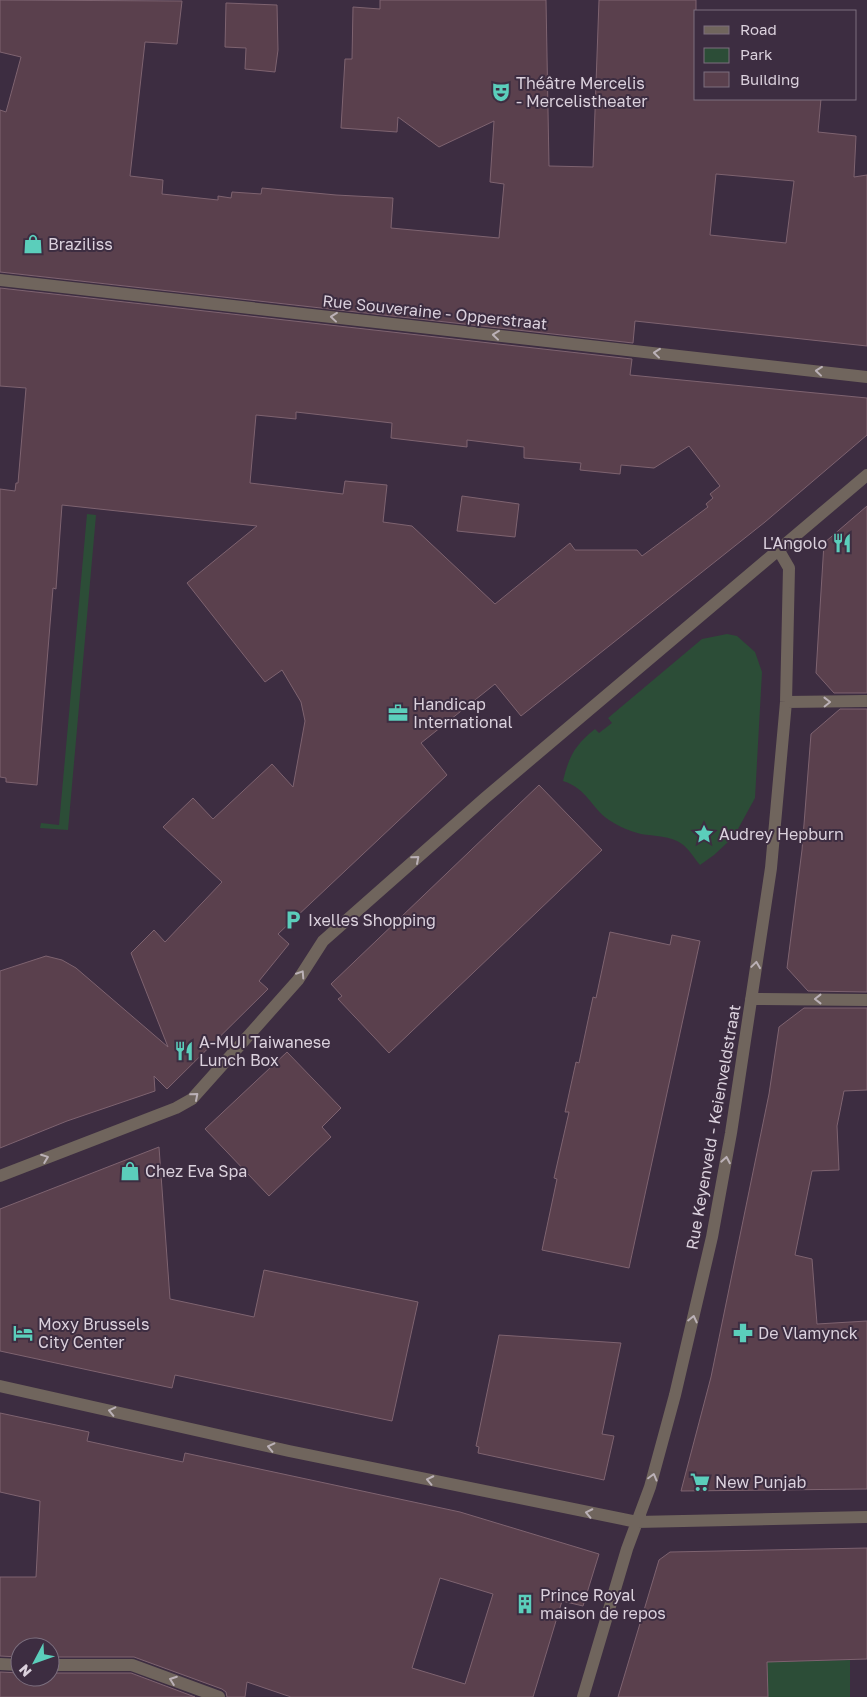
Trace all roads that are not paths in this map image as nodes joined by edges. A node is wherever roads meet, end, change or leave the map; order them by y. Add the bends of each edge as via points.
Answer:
1 (0, 280) edge
2 (867, 377) edge
3 (867, 475) edge
4 (778, 549) junction
5 (867, 701) edge
6 (786, 702) junction
7 (751, 999) junction
8 (867, 1000) edge
9 (0, 1176) edge
10 (0, 1386) edge
11 (867, 1517) edge
12 (637, 1522) junction
13 (60, 1665) edge
14 (219, 1697) edge
15 (583, 1697) edge

2 -> 1 street, Rue Souveraine - Opperstraat
3 - 4 street
4 - 6 street, Rue Keyenveld - Keienveldstraat via 789,568
9 -> 4 street via 192,1099 298,980 323,941 485,798
6 -> 5 street
7 -> 6 street, Rue Keyenveld - Keienveldstraat via 770,868
8 -> 7 street
12 -> 7 street, Rue Keyenveld - Keienveldstraat via 676,1395 712,1237
12 -> 10 street via 289,1451
11 - 12 street
12 - 15 street, Rue Keyenveld - Keienveldstraat
14 -> 13 street via 132,1665

